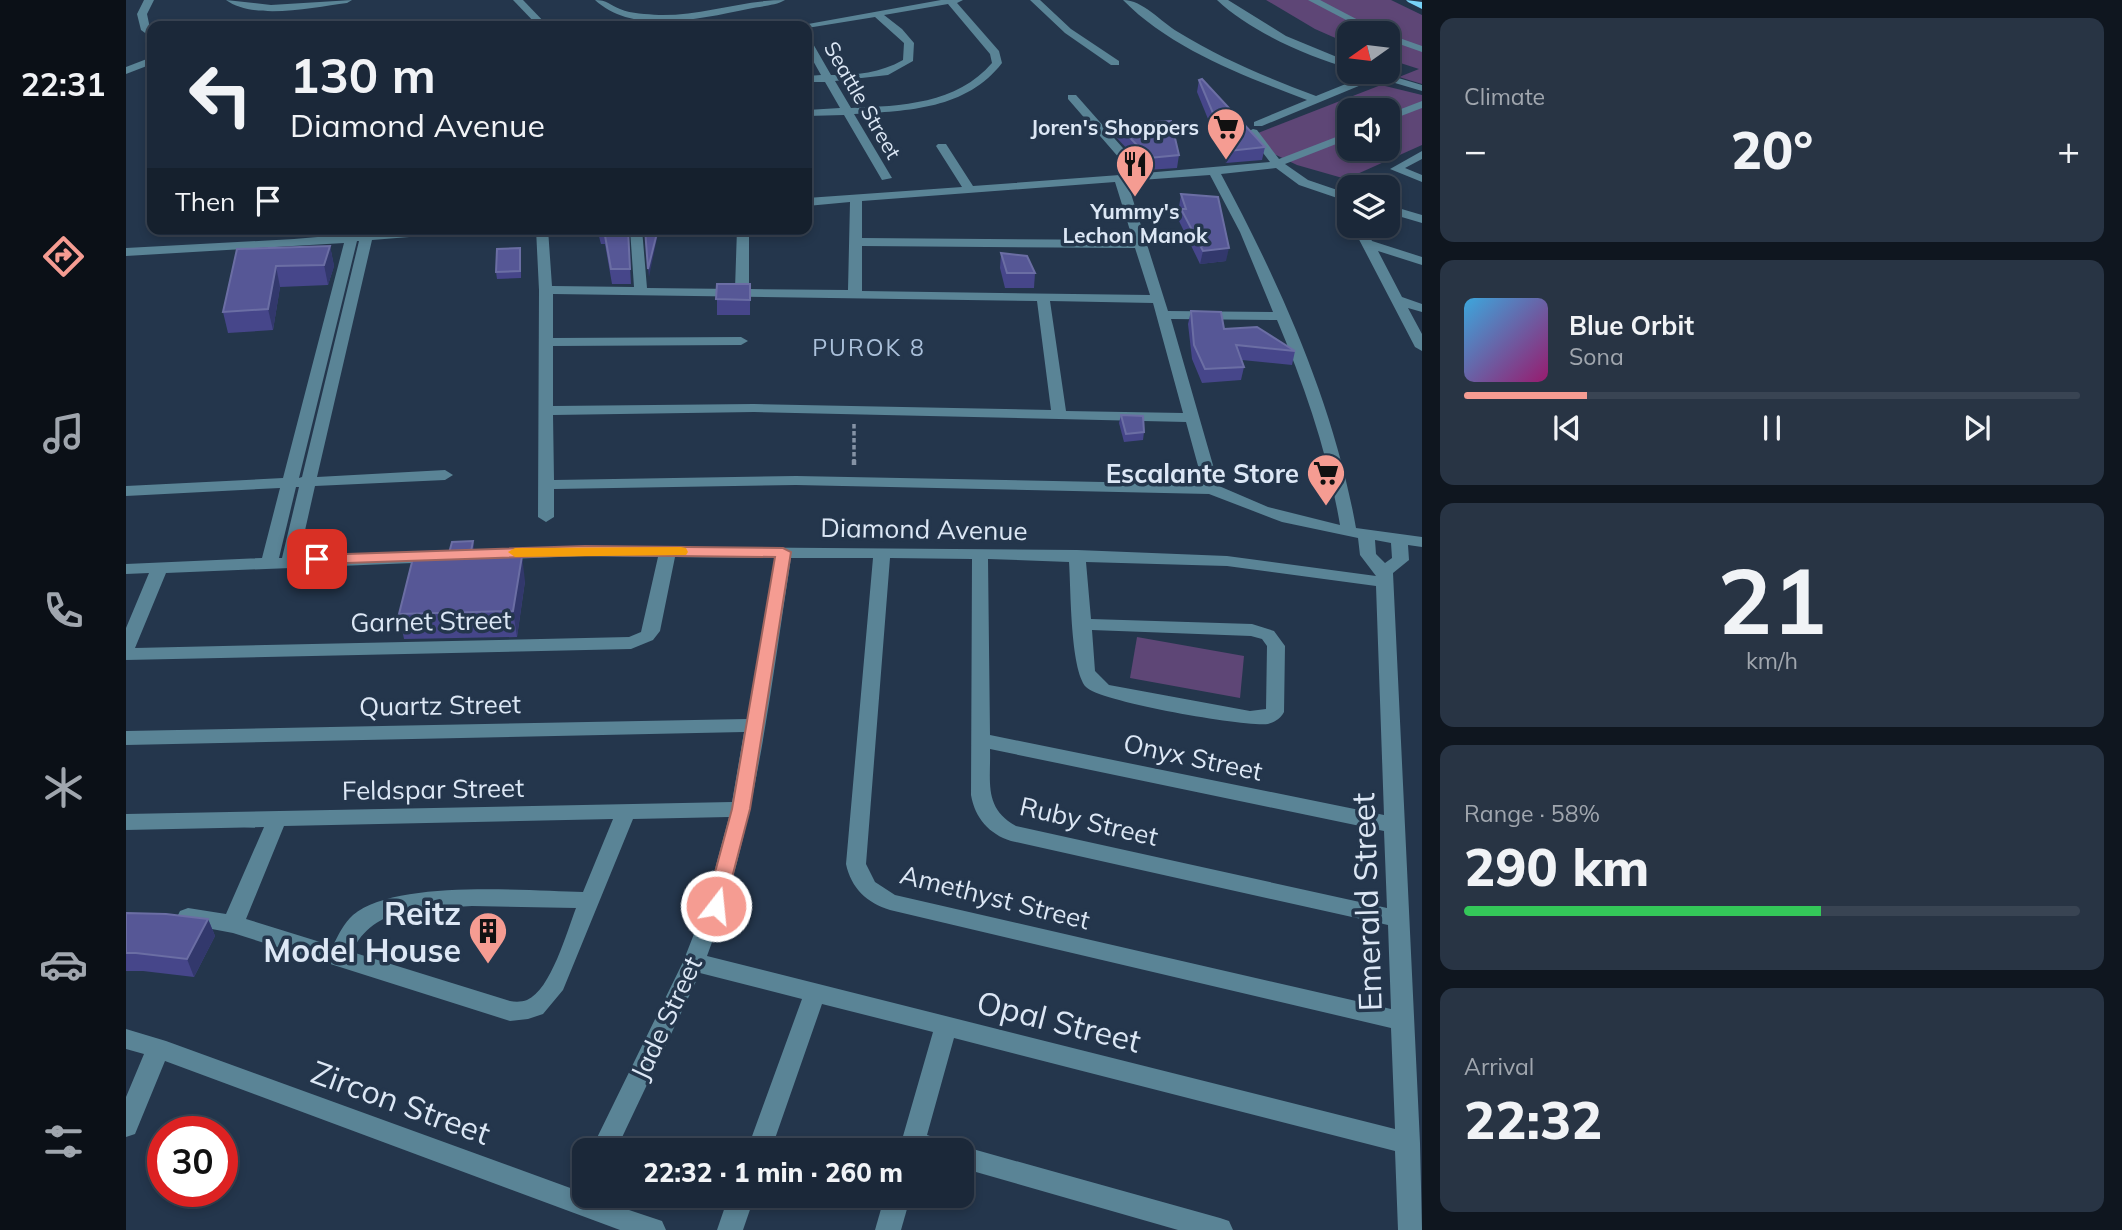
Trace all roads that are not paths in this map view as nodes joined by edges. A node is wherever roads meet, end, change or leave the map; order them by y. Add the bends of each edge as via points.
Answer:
1 (149, 0) edge
2 (231, 0) edge
3 (347, 0) edge
4 (518, 0) edge
5 (600, 0) edge
6 (780, 0) edge
7 (1035, 0) edge
8 (1128, 0) edge
9 (1222, 0) edge
10 (1313, 0) edge
11 (1410, 0) edge
12 (954, 1) edge
13 (309, 2) edge
14 (1422, 6) edge
15 (877, 14) junction
16 (537, 21) edge
17 (1354, 21) edge
18 (812, 24) edge
19 (147, 31) edge
20 (1400, 41) edge
21 (1422, 49) edge
22 (812, 51) edge
23 (1337, 60) edge
24 (147, 62) edge
25 (1115, 63) dead end
26 (126, 71) edge
27 (828, 78) junction
28 (812, 79) edge
29 (1400, 82) edge
30 (1352, 84) edge
31 (1395, 84) edge
32 (1422, 88) edge
33 (1422, 94) edge
34 (1072, 97) dead end
35 (1317, 100) junction
36 (1422, 104) edge
37 (847, 110) junction
38 (812, 113) edge
39 (1400, 113) edge
40 (1337, 140) edge
41 (942, 146) dead end
42 (1422, 154) edge
43 (1278, 165) junction
44 (1214, 172) junction
45 (886, 178) dead end
46 (1143, 178) junction
47 (1120, 179) junction
48 (1422, 179) edge
49 (970, 190) junction
50 (1337, 194) edge
51 (856, 198) junction
52 (812, 202) edge
53 (1400, 213) edge
54 (1422, 219) edge
55 (397, 235) edge
56 (542, 235) edge
57 (636, 235) edge
58 (743, 235) edge
59 (366, 238) junction
60 (1364, 238) edge
61 (351, 239) junction
62 (323, 240) junction
63 (856, 242) junction
64 (1141, 244) junction
65 (1368, 244) junction
66 (126, 245) edge
67 (126, 252) edge
68 (1422, 261) edge
69 (338, 289) junction
70 (354, 289) junction
71 (546, 290) junction
72 (641, 290) junction
73 (742, 291) junction
74 (855, 294) junction
75 (1043, 297) junction
76 (1158, 299) junction
77 (1396, 299) junction
78 (1422, 308) edge
79 (1163, 315) junction
80 (1280, 316) junction
81 (344, 333) junction
82 (327, 334) junction
83 (741, 341) dead end
84 (547, 342) junction
85 (1422, 348) edge
86 (317, 377) junction
87 (334, 377) junction
88 (548, 411) junction
89 (325, 413) junction
90 (1059, 413) junction
91 (307, 414) junction
92 (1192, 418) junction
93 (445, 475) dead end
94 (309, 482) junction
95 (290, 483) junction
96 (546, 485) junction
97 (1212, 489) junction
98 (126, 491) edge
99 (546, 517) dead end
100 (1358, 533) junction
101 (1399, 539) junction
102 (1422, 542) edge
103 (668, 551) junction
104 (783, 552) junction
105 (882, 553) junction
106 (980, 554) junction
107 (1077, 555) junction
108 (271, 561) junction
109 (290, 561) junction
110 (160, 567) junction
111 (126, 569) edge
112 (1384, 576) junction
113 (1083, 624) junction
114 (126, 651) edge
115 (755, 725) junction
116 (126, 738) edge
117 (980, 740) junction
118 (741, 809) junction
119 (626, 811) junction
120 (277, 819) junction
121 (126, 822) edge
122 (1394, 825) junction
123 (589, 900) junction
124 (166, 915) edge
125 (1398, 919) junction
126 (233, 924) junction
127 (338, 959) junction
128 (694, 962) junction
129 (815, 993) junction
130 (1402, 1021) junction
131 (946, 1026) junction
132 (126, 1039) edge
133 (158, 1048) junction
134 (126, 1126) edge
135 (609, 1138) edge
136 (763, 1138) edge
137 (914, 1138) edge
138 (1408, 1143) junction
139 (974, 1160) edge
140 (572, 1192) edge
141 (608, 1208) edge
142 (738, 1208) edge
143 (894, 1208) edge
144 (653, 1230) edge
145 (730, 1230) edge
146 (888, 1230) edge
147 (1220, 1230) edge
148 (1411, 1230) edge

1 - 19 street via 142,13
2 - 13 street via 251,6
3 - 13 street
4 - 16 street
5 - 6 street via 615,12 653,18
7 - 25 street via 1068,31
8 - 35 street via 1194,47
9 - 23 street via 1277,35
10 - 17 street
11 - 14 main road
12 - 15 street
12 - 37 street via 995,52 997,63 982,83 959,96 936,101
15 - 18 street
15 - 27 street via 909,43 908,61 875,76
20 - 21 street
22 - 27 street, Seattle Street
24 - 26 street
27 - 28 street
27 - 37 street, Seattle Street
29 - 32 street
30 - 35 street
31 - 33 street
34 - 46 street
35 - 43 street via 1255,128
36 - 39 street
37 - 38 street
37 - 45 street, Seattle Street
40 - 43 street
41 - 49 street
42 - 48 street via 1396,169
43 - 44 street
43 - 50 street via 1300,183
44 - 46 street
44 - 80 street, Emerald Street via 1246,232
46 - 47 street
47 - 49 street
47 - 64 street
49 - 51 street
51 - 52 street
51 - 63 street
53 - 54 street
55 - 59 street
56 - 71 street
57 - 72 street
58 - 73 street
59 - 61 street
59 - 70 street
60 - 65 street
61 - 62 street
61 - 69 street
62 - 66 street via 298,237
62 - 67 street
63 - 64 street
63 - 74 street
64 - 76 street
65 - 68 street
65 - 77 street
69 - 70 street
69 - 82 street
70 - 81 street
71 - 72 street
71 - 84 street
72 - 73 street
73 - 74 street
74 - 75 street
75 - 76 street
75 - 90 street
76 - 79 street
77 - 78 street
77 - 85 street
79 - 80 street
79 - 92 street
80 - 100 street, Emerald Street via 1326,431
81 - 82 street
81 - 87 street
82 - 86 street
83 - 84 street
84 - 88 street
86 - 87 street
86 - 91 street
87 - 89 street
88 - 90 street via 754,408
88 - 96 street
89 - 91 street
89 - 94 street
90 - 92 street
91 - 95 street
92 - 97 street
93 - 94 street
94 - 95 street
94 - 109 street
95 - 98 street
95 - 108 street
96 - 97 street via 854,479
96 - 99 street
97 - 100 street via 1257,511
100 - 101 street
100 - 112 street, Emerald Street
101 - 102 street
101 - 112 street via 1401,560
103 - 104 street, Diamond Avenue
103 - 109 street, Diamond Avenue
103 - 114 street, Garnet Street via 651,631 631,643
104 - 105 street, Diamond Avenue
104 - 115 street, Jade Street
105 - 106 street, Diamond Avenue
105 - 130 street, Amethyst Street via 856,864 865,887 890,902
106 - 107 street, Diamond Avenue
106 - 117 street, Ruby Street
107 - 112 street, Diamond Avenue via 1255,563
107 - 113 street
108 - 109 street, Diamond Avenue
108 - 110 street, Diamond Avenue
110 - 111 street, Diamond Avenue
110 - 114 street
112 - 122 street, Emerald Street
113 - 113 street via 1263,633 1276,646 1275,712 1251,718 1107,692 1088,678
115 - 116 street, Quartz Street
115 - 118 street, Jade Street
117 - 122 street, Onyx Street
117 - 125 street, Ruby Street via 983,807 998,827 1011,833
118 - 119 street, Feldspar Street
118 - 128 street, Jade Street via 716,906
119 - 120 street, Feldspar Street
119 - 123 street
120 - 121 street, Feldspar Street
120 - 126 street
122 - 125 street, Emerald Street
123 - 127 street via 455,899 390,905 361,920
123 - 127 street via 547,998 521,1013
124 - 126 street
125 - 130 street, Emerald Street
126 - 127 street
128 - 129 street, Opal Street
128 - 135 street, Jade Street
129 - 131 street, Opal Street
129 - 136 street
130 - 138 street, Emerald Street
131 - 137 street
131 - 138 street, Opal Street
132 - 133 street, Zircon Street
133 - 134 street
133 - 140 street, Zircon Street
138 - 148 street, Emerald Street
139 - 147 street
141 - 144 street, Zircon Street
142 - 145 street
143 - 146 street

